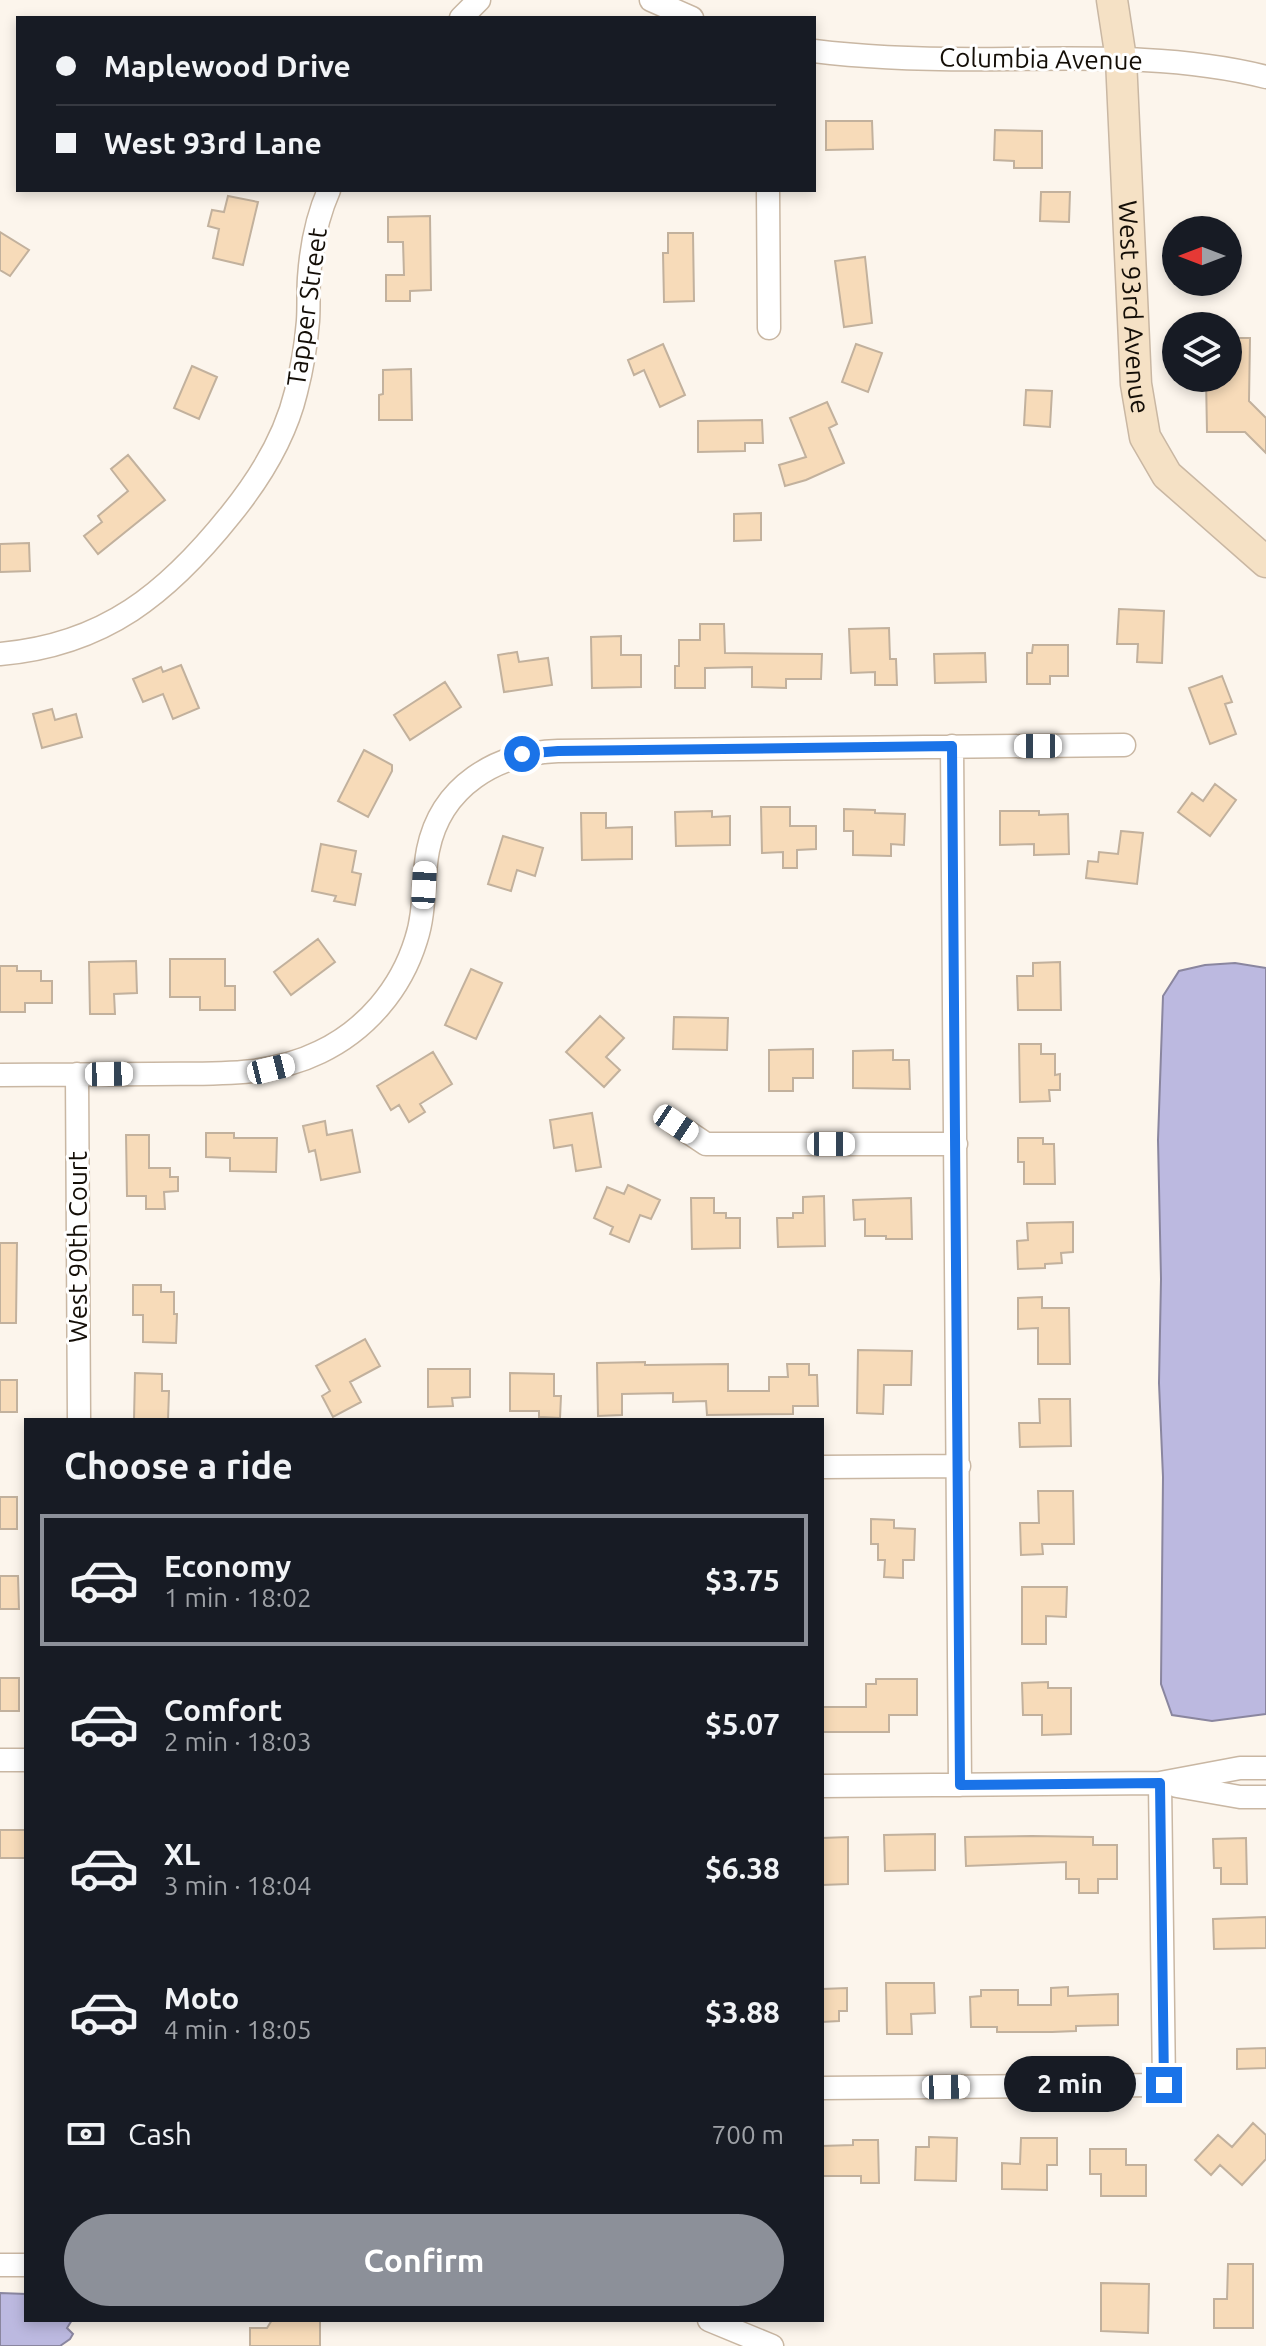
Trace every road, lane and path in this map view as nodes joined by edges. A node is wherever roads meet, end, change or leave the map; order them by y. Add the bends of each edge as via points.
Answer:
1 (479, 0) edge
2 (651, 0) edge
3 (1112, 0) edge
4 (463, 16) edge
5 (687, 16) edge
6 (816, 51) edge
7 (1121, 59) junction
8 (1266, 77) edge
9 (328, 192) edge
10 (768, 192) edge
11 (769, 328) dead end
12 (1266, 562) edge
13 (0, 654) edge
14 (1124, 745) dead end
15 (952, 746) junction
16 (77, 1074) junction
17 (0, 1075) edge
18 (676, 1124) dead end
19 (956, 1144) junction
20 (79, 1418) edge
21 (959, 1466) junction
22 (824, 1467) edge
23 (0, 1760) edge
24 (24, 1760) edge
25 (1266, 1768) edge
26 (1160, 1783) junction
27 (960, 1785) junction
28 (824, 1786) edge
29 (1266, 1797) edge
30 (824, 2088) edge
31 (0, 2265) edge
32 (24, 2265) edge
33 (714, 2322) edge
34 (772, 2346) edge

1 - 4 street
2 - 5 street
3 - 7 street, West 93rd Avenue
6 - 7 street, Columbia Avenue
7 - 8 street, Columbia Avenue via 1230,68
7 - 12 street, West 93rd Avenue via 1136,384 1145,437 1167,475
9 - 13 street, Tapper Street via 311,256 296,393 285,428 257,480 215,535 157,593 77,638
10 - 11 street
14 - 15 street
15 - 16 street via 539,752 506,759 470,781 440,816 428,848 422,920 411,954 385,1000 347,1036 292,1064 261,1071
15 - 19 street
16 - 17 street
16 - 20 street, West 90th Court
18 - 19 street via 706,1144
19 - 21 street
21 - 22 street
21 - 27 street
23 - 24 street
25 - 26 street
26 - 27 street
26 - 29 street
26 - 30 street via 1164,2085
27 - 28 street
31 - 32 street
33 - 34 street

